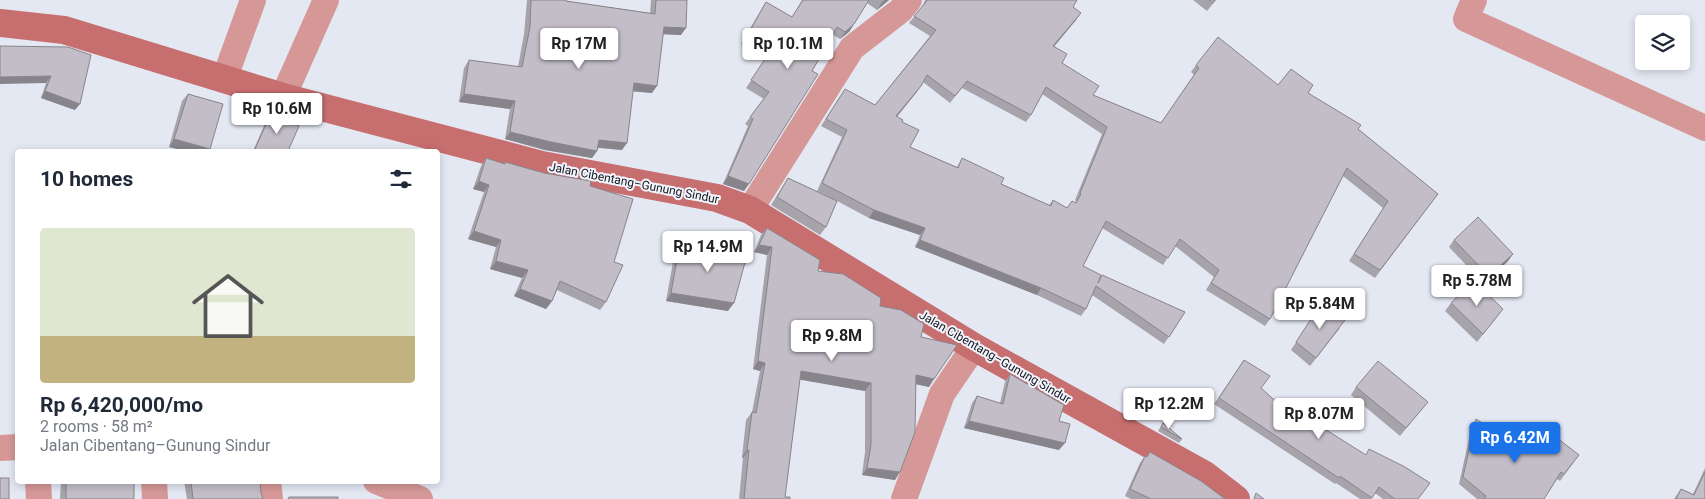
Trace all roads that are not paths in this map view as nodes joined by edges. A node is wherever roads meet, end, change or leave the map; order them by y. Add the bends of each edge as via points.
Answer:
1 (252, 0) edge
2 (326, 0) edge
3 (909, 0) edge
4 (1474, 0) edge
5 (0, 23) edge
6 (224, 80) junction
7 (283, 97) junction
8 (1705, 128) edge
9 (750, 210) junction
10 (974, 347) junction
11 (15, 447) edge
12 (0, 448) edge
13 (38, 484) edge
14 (154, 484) edge
15 (268, 484) edge
16 (382, 484) edge
17 (408, 496) edge
18 (39, 499) edge
19 (155, 499) edge
20 (270, 499) edge
21 (904, 499) edge
22 (1236, 499) edge

1 - 6 street
2 - 7 street
3 - 9 street via 852,48
4 - 8 street via 1466,19
5 - 6 street, Jalan Cibentang–Gunung Sindur via 64,30
6 - 7 street, Jalan Cibentang–Gunung Sindur
7 - 9 street, Jalan Cibentang–Gunung Sindur via 542,165 716,198
9 - 10 street, Jalan Cibentang–Gunung Sindur
10 - 21 street via 942,394
10 - 22 street, Jalan Cibentang–Gunung Sindur via 1205,475
11 - 12 street
13 - 18 street
14 - 19 street
15 - 20 street
16 - 17 street

